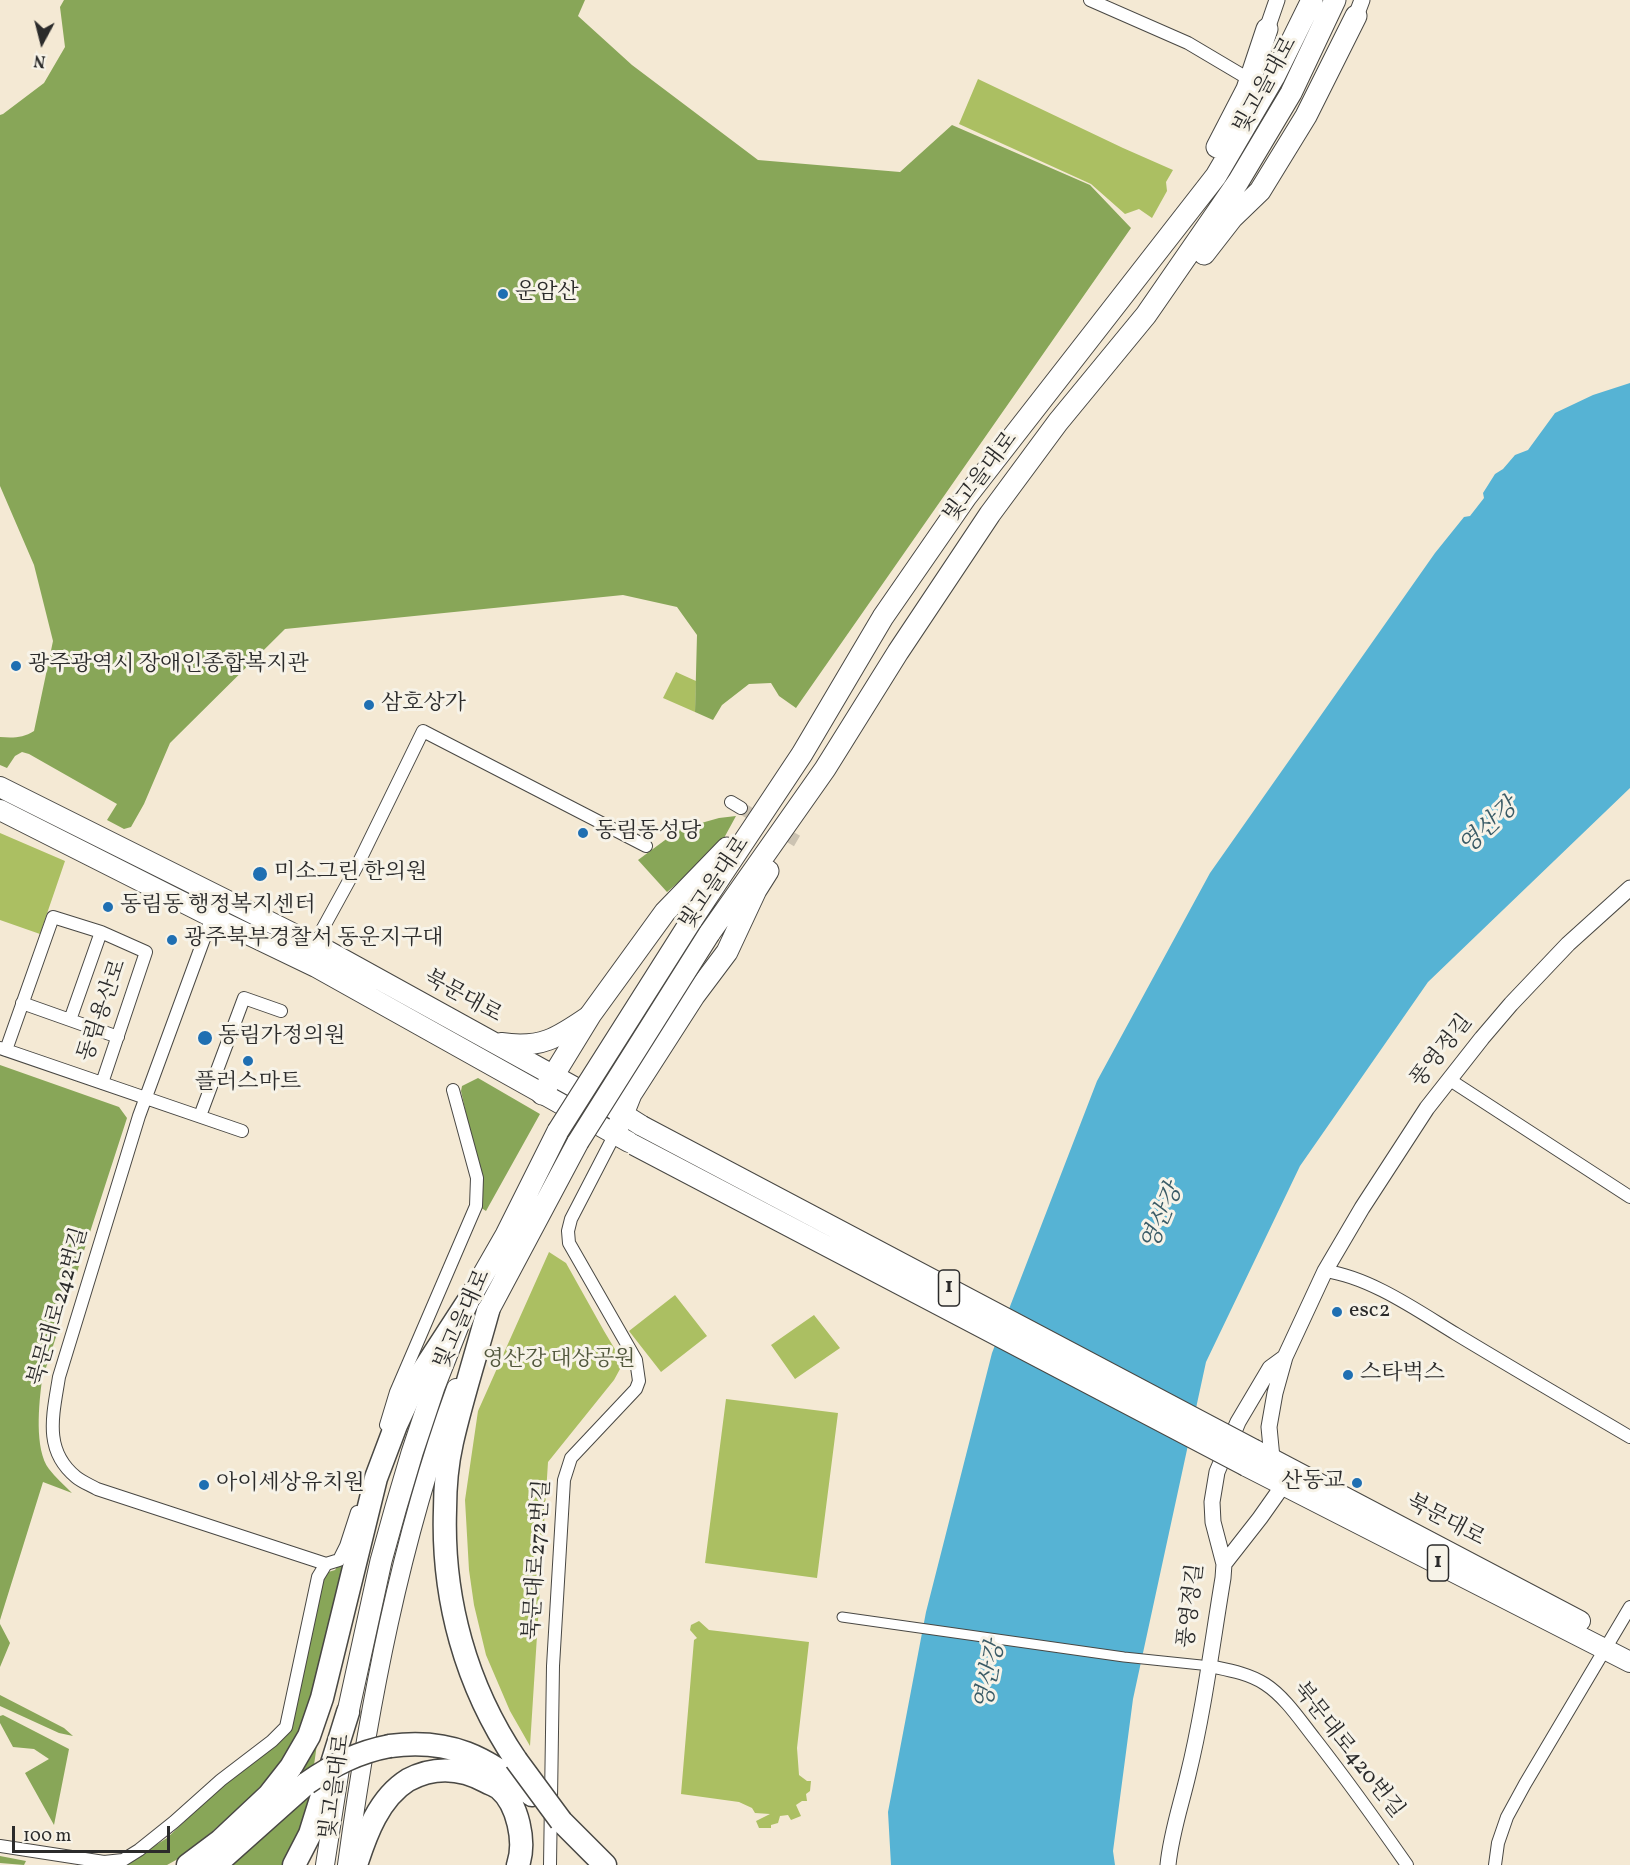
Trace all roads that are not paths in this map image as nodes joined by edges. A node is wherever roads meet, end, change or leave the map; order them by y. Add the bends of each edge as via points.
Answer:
1 (1090, 0) edge
2 (1277, 0) edge
3 (1312, 0) edge
4 (1335, 0) edge
5 (1359, 8) edge
6 (1267, 29) joint
7 (1242, 75) dead end
8 (1159, 249) junction
9 (1146, 315) junction
10 (802, 754) junction
11 (825, 769) junction
12 (0, 788) edge
13 (0, 810) edge
14 (646, 846) dead end
15 (1630, 888) edge
16 (212, 918) junction
17 (101, 932) junction
18 (321, 959) junction
19 (22, 1004) junction
20 (280, 1011) dead end
21 (591, 1014) junction
22 (70, 1020) junction
23 (118, 1037) junction
24 (492, 1042) junction
25 (3, 1049) edge
26 (553, 1076) junction
27 (1450, 1080) junction
28 (102, 1083) junction
29 (453, 1090) dead end
30 (542, 1094) junction
31 (146, 1098) junction
32 (623, 1114) junction
33 (200, 1116) junction
34 (242, 1131) dead end
35 (615, 1134) junction
36 (1630, 1197) edge
37 (1325, 1271) junction
38 (467, 1303) junction
39 (488, 1311) junction
40 (1285, 1357) junction
41 (1630, 1437) edge
42 (1258, 1458) junction
43 (1284, 1484) junction
44 (326, 1564) junction
45 (1224, 1564) junction
46 (1630, 1607) edge
47 (842, 1617) dead end
48 (1609, 1643) junction
49 (1630, 1647) edge
50 (1630, 1662) edge
51 (1205, 1666) junction
52 (348, 1712) junction
53 (561, 1821) junction
54 (0, 1846) edge
55 (188, 1865) edge
56 (215, 1865) edge
57 (294, 1865) edge
58 (325, 1865) edge
59 (347, 1865) edge
60 (356, 1865) edge
61 (518, 1865) edge
62 (550, 1865) edge
63 (605, 1865) edge
64 (1168, 1865) edge
65 (1407, 1865) edge
66 (1495, 1865) edge

1 - 7 street via 1188,43
2 - 6 street
3 - 8 highway, 빛고을대로 via 1274,77 1216,176
4 - 9 highway, 빛고을대로 via 1291,93 1238,182
5 - 9 highway via 1306,116 1260,191 1233,218 1182,283
6 - 8 highway via 1247,88 1222,139
8 - 10 highway, 빛고을대로 via 966,497 883,617
9 - 11 highway, 빛고을대로 via 1058,422 990,514
10 - 21 highway via 758,803 725,852 665,912
10 - 38 highway, 빛고을대로, bridge via 558,1131
11 - 32 highway via 796,829 756,890 728,952 664,1042
11 - 39 highway, 빛고을대로, bridge via 709,934 578,1142
12 - 18 main road, 북문대로 / 1
13 - 16 main road, 북문대로 / 1
14 - 18 street via 423,731 322,930
15 - 27 street, 풍영정길 via 1511,1004
16 - 18 main road, 북문대로 / 1
16 - 31 street, 북문대로242번길
17 - 19 street via 53,917
17 - 22 street
17 - 23 street, 동림용산로 via 146,952
18 - 24 main road, 북문대로 / 1
18 - 30 main road, 북문대로 / 1
19 - 22 street
19 - 25 street
20 - 33 street via 244,998
21 - 24 main road via 549,1041 519,1046
21 - 26 highway
22 - 23 street
23 - 28 street, 동림용산로
24 - 26 main road, 북문대로 / 1
25 - 28 street, 동림용산로
26 - 30 highway
26 - 32 main road, 북문대로 / 1
27 - 36 street
27 - 37 street, 풍영정길 via 1405,1140
28 - 31 street, 동림용산로
29 - 44 street via 477,1178 476,1206 396,1392 346,1546 339,1560
30 - 35 main road, 북문대로 / 1
31 - 33 street
31 - 44 street, 북문대로242번길 via 59,1377 53,1445 62,1463 77,1478 97,1489
32 - 35 highway
32 - 42 main road, 북문대로 / 1, bridge
33 - 34 street
35 - 42 main road, 북문대로 / 1, bridge
35 - 62 street, 북문대로272번길 via 572,1219 569,1243 636,1360 639,1381 636,1389 571,1458 564,1480 554,1665
37 - 40 street, 풍영정길
37 - 41 street via 1342,1273 1382,1291
38 - 52 highway, 빛고을대로 via 430,1398 396,1507
38 - 55 highway via 417,1380 376,1479 309,1736 269,1795
39 - 53 highway, bridge via 451,1444 444,1543 449,1589 468,1666 487,1711 516,1760
39 - 59 main road, 빛고을대로 via 455,1389 402,1563 374,1694
40 - 42 street
40 - 45 street, 풍영정길 via 1270,1368 1258,1386 1217,1472 1213,1522
42 - 43 main road, 북문대로 / 1
42 - 48 main road, 북문대로 / 1
43 - 45 street
43 - 48 main road, 북문대로 / 1
44 - 54 street via 318,1578 286,1727 272,1741 123,1860 104,1862
45 - 51 street, 풍영정길
46 - 48 street
47 - 51 street
48 - 49 main road, 북문대로 / 1
48 - 50 main road, 북문대로 / 1
48 - 66 street via 1525,1784 1501,1831
51 - 64 street, 풍영정길 via 1188,1775
51 - 65 street, 북문대로420번길 via 1252,1677 1281,1698 1342,1773
52 - 57 highway via 310,1834
52 - 58 main road, 빛고을대로
53 - 56 highway, bridge via 481,1758 459,1750 408,1743 348,1758 307,1783
53 - 63 highway
60 - 61 highway via 372,1821 389,1797 407,1781 429,1771 454,1769 500,1789 514,1809 521,1836

